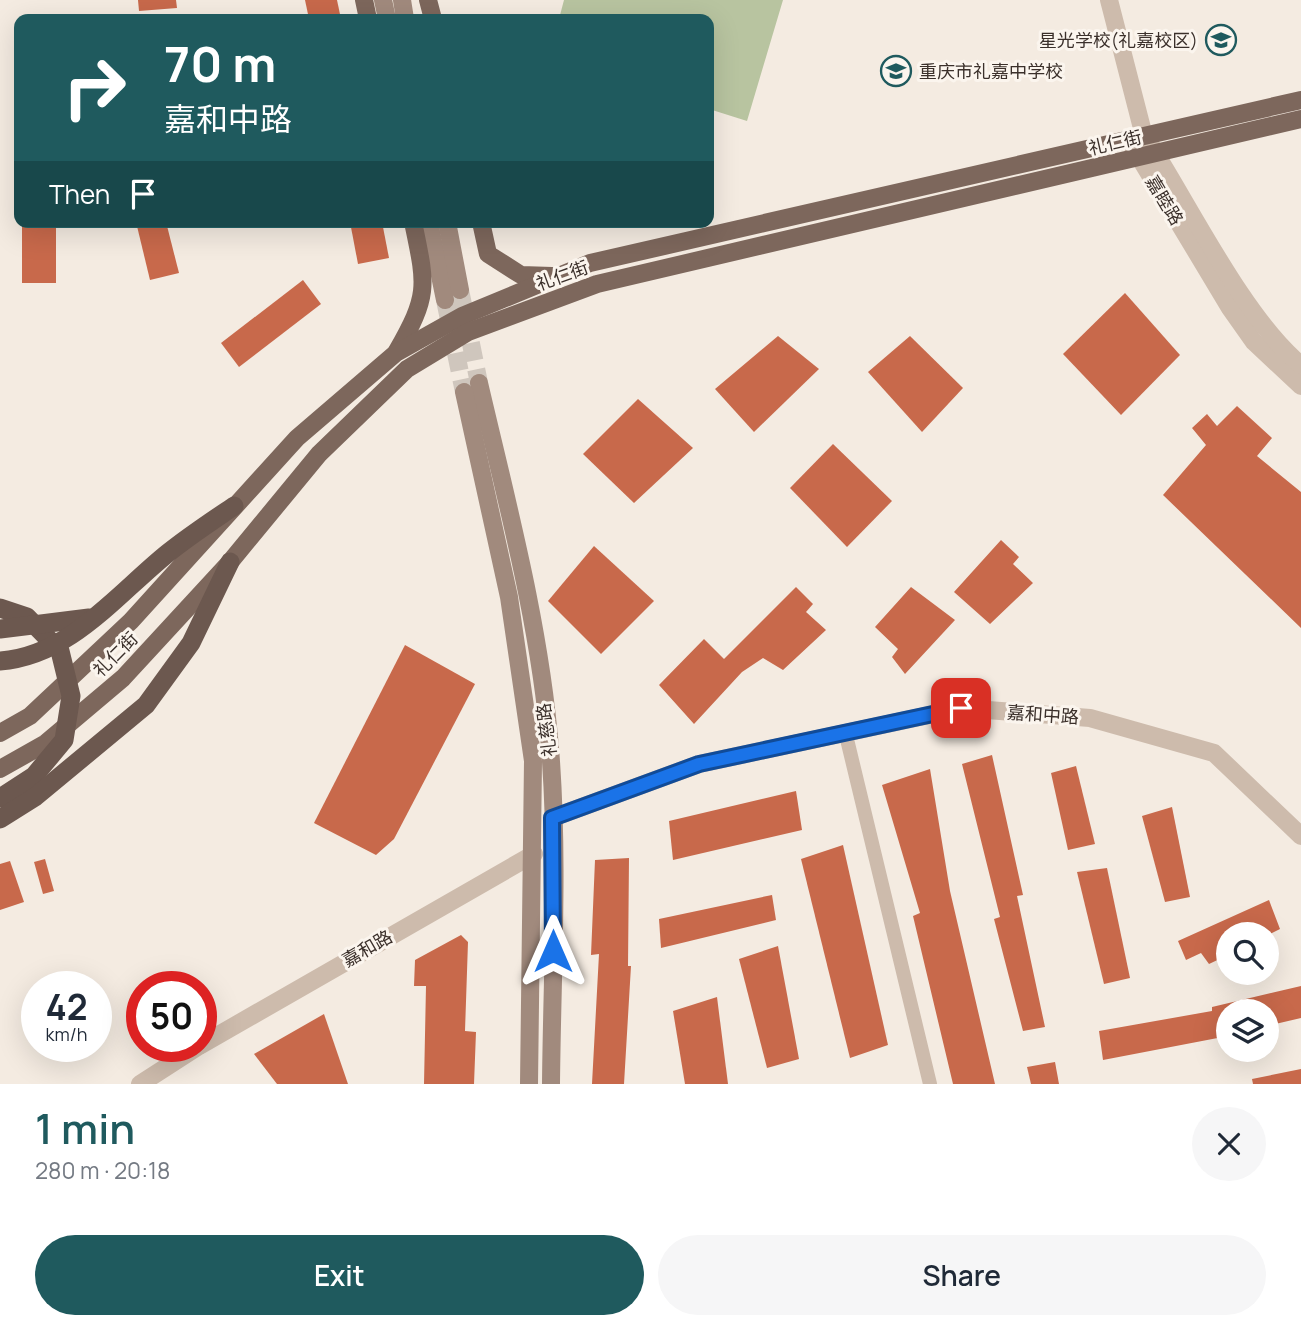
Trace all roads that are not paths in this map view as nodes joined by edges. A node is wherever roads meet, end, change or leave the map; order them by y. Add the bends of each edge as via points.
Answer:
1 (1109, 0) edge
2 (1301, 100) edge
3 (1301, 119) edge
4 (1137, 138) junction
5 (1148, 156) junction
6 (413, 228) edge
7 (430, 228) edge
8 (448, 228) edge
9 (482, 228) edge
10 (559, 276) junction
11 (460, 290) tunnel mouth
12 (444, 300) tunnel mouth
13 (396, 353) junction
14 (1301, 365) edge
15 (1301, 386) edge
16 (234, 506) junction
17 (230, 562) junction
18 (0, 608) edge
19 (100, 616) junction
20 (0, 629) edge
21 (0, 661) edge
22 (845, 731) junction
23 (0, 733) edge
24 (0, 769) edge
25 (0, 798) edge
26 (552, 818) junction
27 (0, 819) edge
28 (1301, 836) edge
29 (534, 854) junction
30 (217, 1036) edge
31 (175, 1062) edge
32 (140, 1084) edge
33 (529, 1084) edge
34 (551, 1084) edge
35 (930, 1084) edge

1 - 4 street
2 - 4 main road, 礼仁街
3 - 5 main road, 礼仁街
4 - 5 street
4 - 10 main road, 礼仁街 via 590,263
5 - 14 street, 嘉睦路 via 1245,299
5 - 15 street, 嘉睦路 via 1238,319
5 - 17 main road, 礼仁街 via 597,284 468,332 407,369 319,454
6 - 13 main road via 424,275 419,312
7 - 12 main road
8 - 11 main road
9 - 10 main road via 488,254 521,275
10 - 13 main road, 礼仁街 via 462,317
13 - 16 main road, 礼仁街 via 297,438
16 - 19 highway via 168,553
16 - 23 main road, 礼仁街 via 131,621 30,716
17 - 24 main road, 礼仁街 via 123,678 47,743
17 - 27 highway via 191,643 146,705 35,797
18 - 25 highway via 27,617 60,651 71,696 64,740 34,776
19 - 20 highway
19 - 21 highway via 26,659
22 - 26 street, 嘉和中路 via 699,764
22 - 28 street, 嘉和中路 via 961,708 1090,718 1214,753
22 - 35 street
26 - 29 main road, 礼慈路 via 550,747 526,585 472,388 533,761
26 - 34 main road, 礼慈路
29 - 30 street, 嘉和路
29 - 33 main road, 礼慈路
31 - 32 street, 嘉和路

